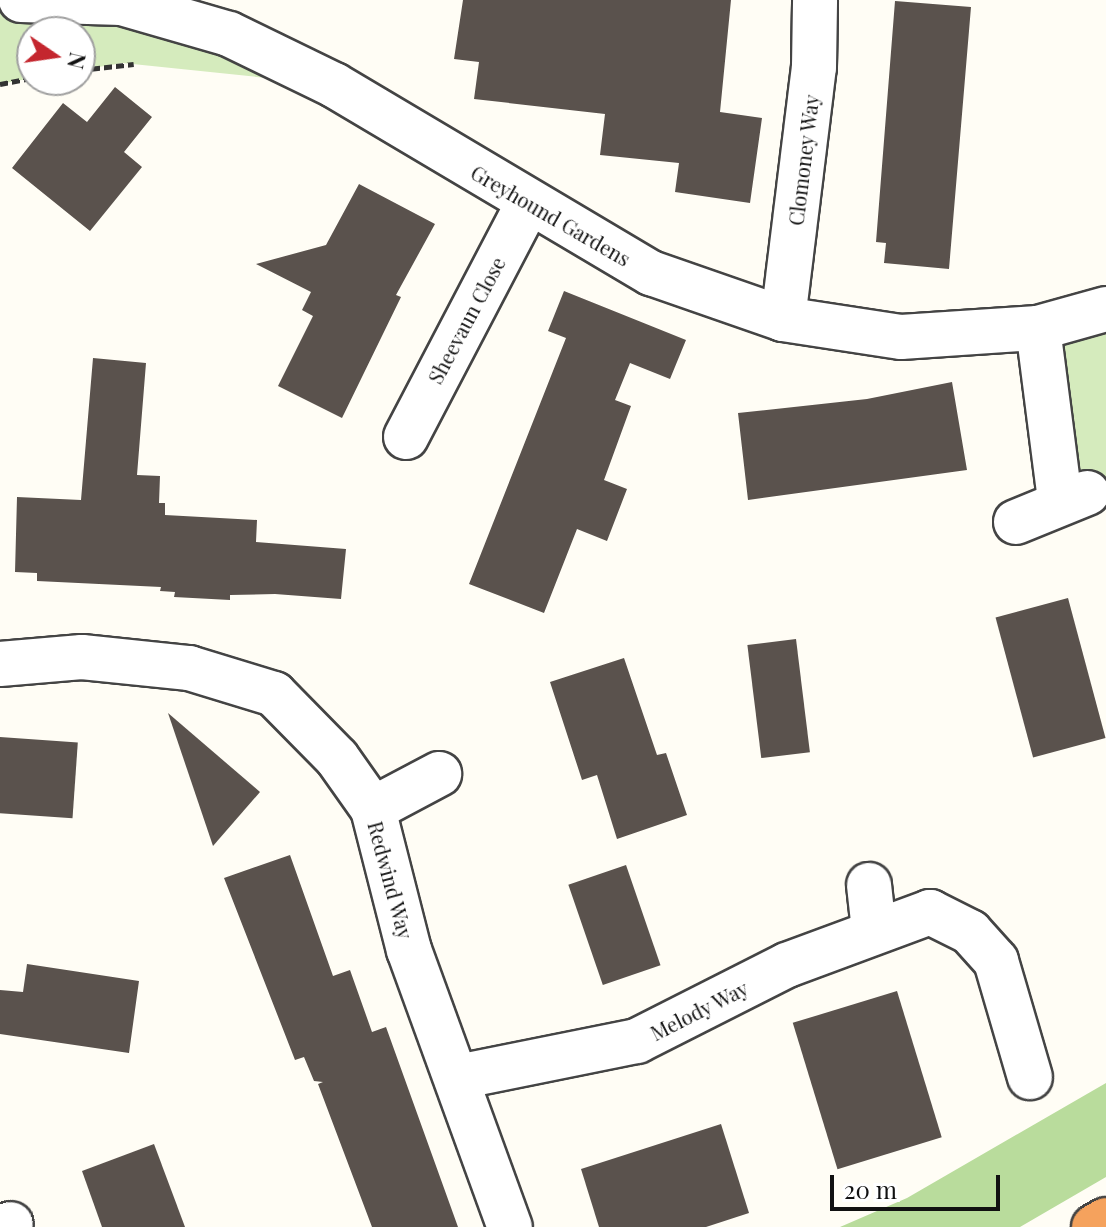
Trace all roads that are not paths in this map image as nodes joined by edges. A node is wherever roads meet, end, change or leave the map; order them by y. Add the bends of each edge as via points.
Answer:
1 (18, 0) edge
2 (815, 0) edge
3 (0, 9) edge
4 (528, 204) junction
5 (1106, 309) edge
6 (783, 319) junction
7 (1038, 328) junction
8 (406, 437) dead end
9 (1016, 522) dead end
10 (0, 664) edge
11 (439, 774) dead end
12 (373, 809) junction
13 (869, 885) dead end
14 (874, 930) junction
15 (458, 1077) junction
16 (1030, 1077) dead end
17 (1106, 1220) edge
18 (509, 1224) edge
19 (1094, 1227) edge

1 - 3 street, Greyhound Gardens
1 - 4 street, Greyhound Gardens via 122,3 229,34 334,85
2 - 6 street, Clomoney Way via 814,67
4 - 6 street, Greyhound Gardens via 651,273
4 - 8 street, Sheevaun Close
5 - 7 street, Greyhound Gardens
6 - 7 street, Greyhound Gardens via 901,337
7 - 9 street via 1074,497
10 - 12 street, Redwind Way via 82,657 189,668 274,694 337,758
11 - 12 street
12 - 15 street, Redwind Way via 409,950
13 - 14 street
14 - 15 street, Melody Way via 787,965 637,1041
14 - 16 street, Melody Way via 930,912 970,932 996,961
15 - 18 street, Redwind Way
17 - 19 highway

